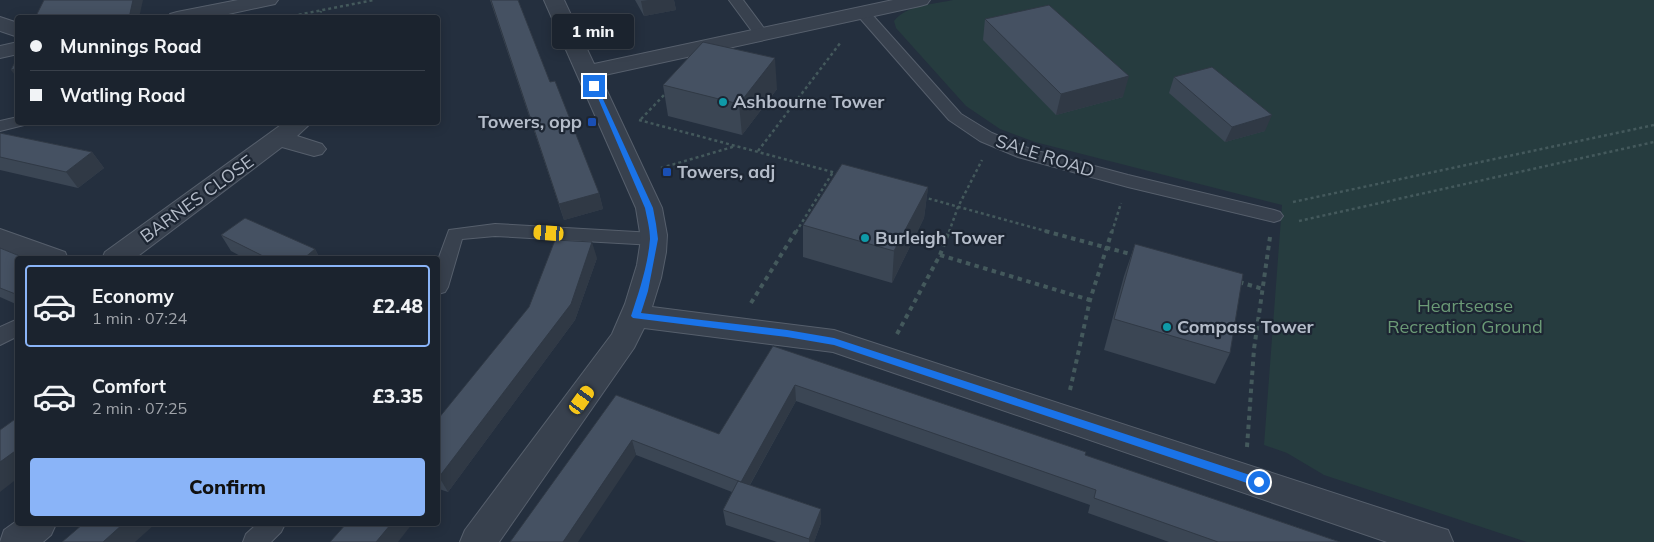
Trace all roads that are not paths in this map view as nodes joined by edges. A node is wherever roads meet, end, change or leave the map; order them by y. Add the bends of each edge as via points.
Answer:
1 (268, 0) edge
2 (554, 0) edge
3 (736, 0) edge
4 (920, 0) edge
5 (862, 13) junction
6 (192, 15) edge
7 (0, 23) edge
8 (15, 30) edge
9 (762, 35) junction
10 (15, 49) edge
11 (0, 52) edge
12 (588, 72) junction
13 (15, 123) edge
14 (297, 125) edge
15 (0, 126) edge
16 (279, 139) junction
17 (314, 149) dead end
18 (1274, 216) dead end
19 (0, 238) edge
20 (654, 239) junction
21 (47, 256) edge
22 (119, 256) edge
23 (440, 281) edge
24 (636, 316) junction
25 (15, 328) edge
26 (0, 337) edge
27 (37, 526) edge
28 (271, 526) edge
29 (17, 542) edge
30 (256, 542) edge
31 (478, 542) edge
32 (1435, 542) edge

1 - 6 street
2 - 12 street
3 - 9 lane
4 - 5 street
5 - 9 street
5 - 18 lane, SALE ROAD via 955,117 986,137 1024,153
7 - 8 street
9 - 12 street
10 - 11 street
12 - 20 street via 649,208
13 - 15 lane
14 - 16 street, BARNES CLOSE
16 - 17 street
16 - 22 street, BARNES CLOSE
19 - 21 street
20 - 23 lane via 495,230 455,234
20 - 24 street
24 - 31 street via 606,368
24 - 32 street via 834,341
25 - 26 lane
27 - 29 street
28 - 30 lane

